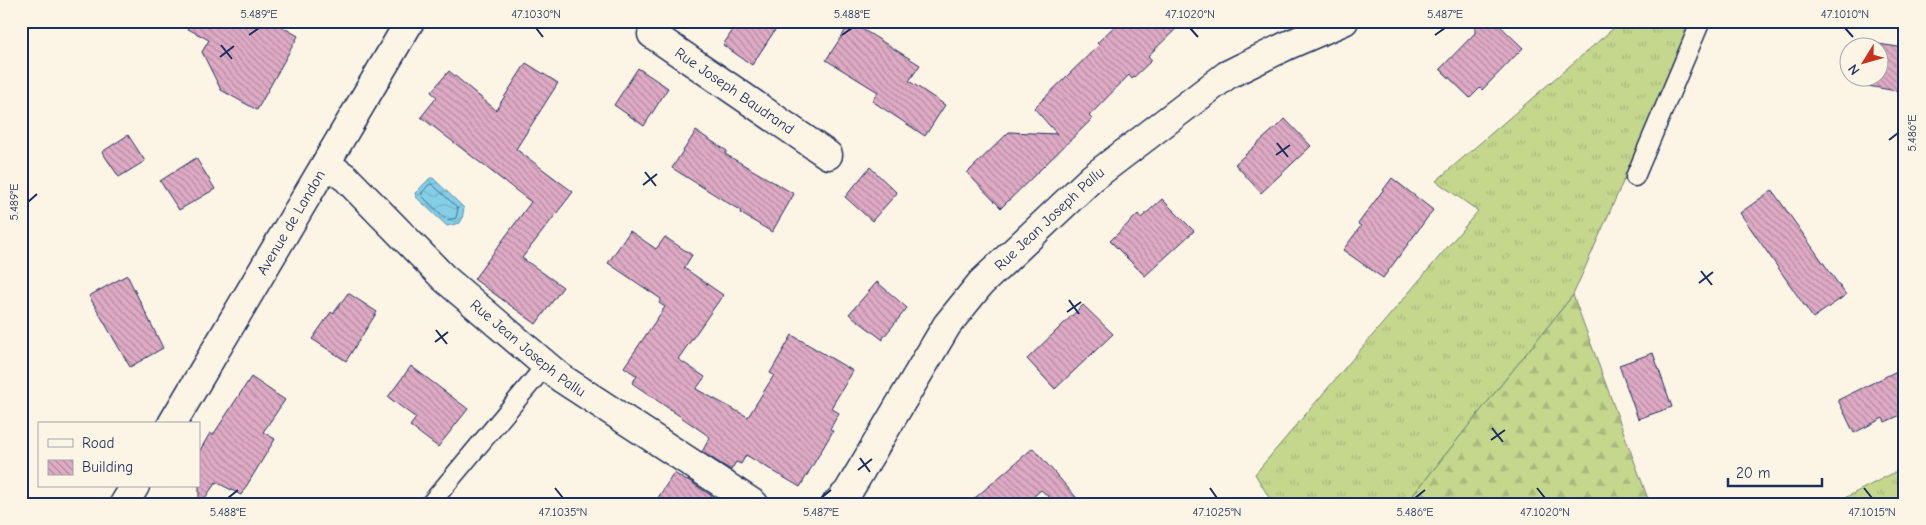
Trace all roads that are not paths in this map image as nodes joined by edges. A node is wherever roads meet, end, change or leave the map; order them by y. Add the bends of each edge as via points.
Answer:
1 (410, 21) edge
2 (659, 21) edge
3 (1344, 21) edge
4 (1701, 21) edge
5 (828, 155) dead end
6 (326, 164) junction
7 (1635, 178) dead end
8 (546, 365) junction
9 (173, 422) edge
10 (134, 488) edge
11 (124, 504) edge
12 (430, 504) edge
13 (754, 504) edge
14 (836, 504) edge

1 - 6 street, Avenue de Landon
2 - 5 street, Rue Joseph Baudrand via 652,34
3 - 14 street, Rue Jean Joseph Pallu via 1227,75 1092,178 981,283 947,325 848,492
4 - 7 lane
6 - 8 street, Rue Jean Joseph Pallu via 346,178 444,278
6 - 9 street, Avenue de Landon
8 - 12 lane
8 - 13 street, Rue Jean Joseph Pallu
10 - 11 street

